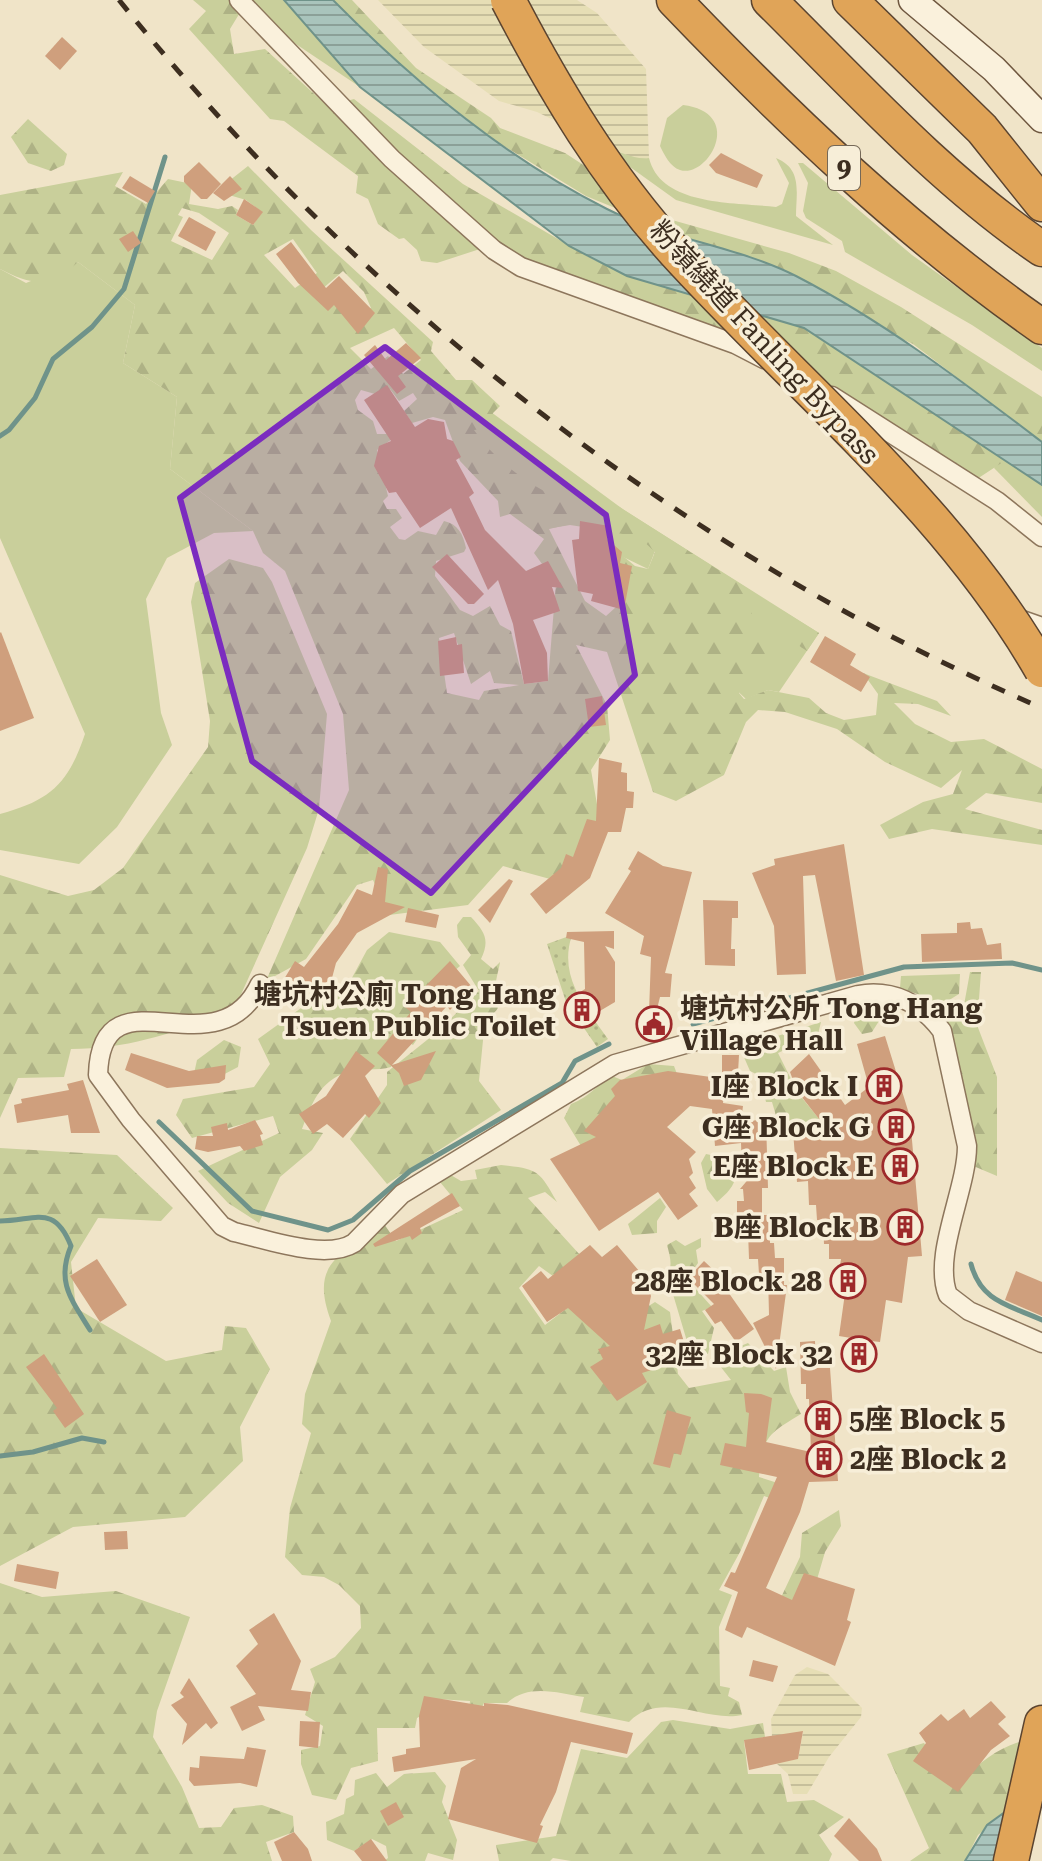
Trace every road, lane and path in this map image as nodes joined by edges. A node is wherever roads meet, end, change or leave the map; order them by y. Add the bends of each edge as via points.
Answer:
1 (239, 0) edge
2 (508, 0) edge
3 (674, 0) edge
4 (769, 0) edge
5 (850, 0) edge
6 (912, 0) edge
7 (1042, 119) edge
8 (941, 170) junction
9 (1042, 204) edge
10 (1042, 229) edge
11 (1042, 249) edge
12 (1042, 327) edge
13 (1042, 537) edge
14 (978, 590) dead end
15 (1042, 627) edge
16 (1042, 670) edge
17 (260, 984) dead end
18 (1042, 1343) edge
19 (1042, 1723) edge
20 (1011, 1861) edge

1 - 13 street via 392,159 494,250 521,267 735,344 802,378 997,501
2 - 16 highway, 粉嶺繞道 Fanling Bypass, bridge via 609,172 673,250 950,541
3 - 12 highway, 9 via 869,190 952,261
4 - 8 highway, 9
5 - 9 highway via 982,129
6 - 7 main road via 994,69
8 - 10 highway
8 - 11 highway, 9
14 - 15 street via 1005,614
17 - 18 street via 247,1008 220,1023 139,1021 117,1027 99,1058 98,1075 228,1230 336,1250 354,1243 402,1194 615,1064 858,995 900,997 931,1016 942,1031 967,1146 943,1283 948,1295 969,1311
19 - 20 highway

